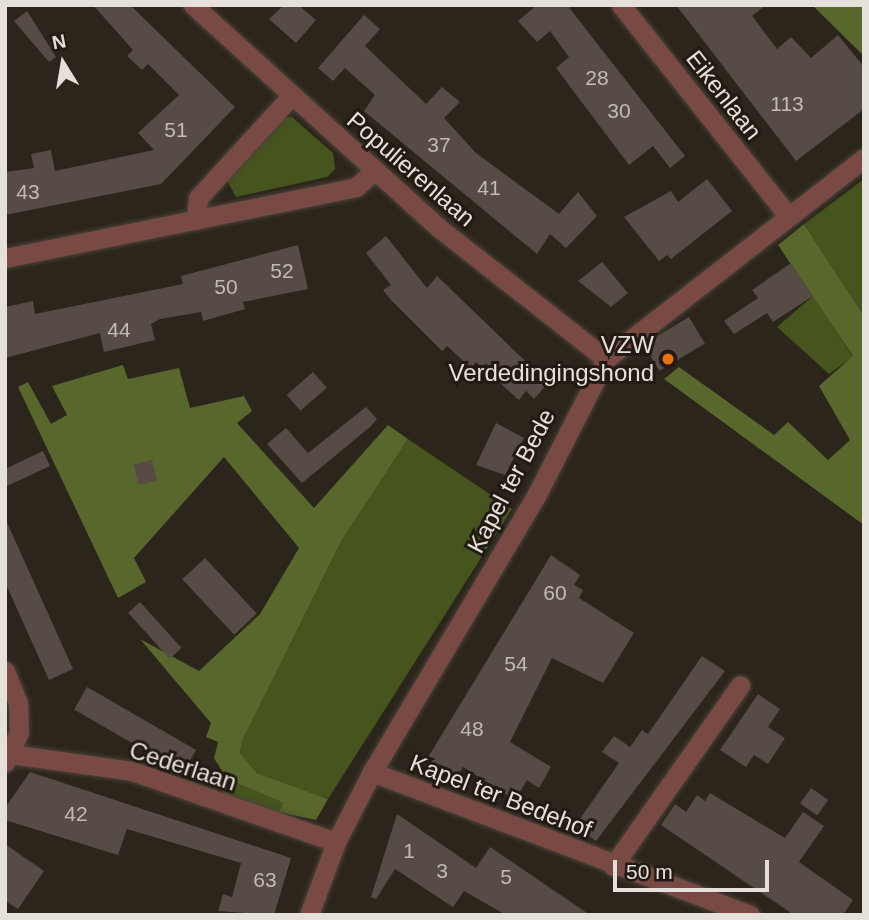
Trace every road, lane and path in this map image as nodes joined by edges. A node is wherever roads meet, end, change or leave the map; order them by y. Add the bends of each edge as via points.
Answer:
1 (192, 5) edge
2 (621, 5) edge
3 (291, 96) junction
4 (864, 159) edge
5 (374, 171) junction
6 (788, 216) junction
7 (196, 220) junction
8 (5, 258) edge
9 (606, 359) junction
10 (5, 671) edge
11 (740, 685) dead end
12 (8, 758) edge
13 (372, 772) junction
14 (335, 842) junction
15 (613, 866) junction
16 (309, 915) edge
17 (750, 915) edge

1 - 3 street, Populierenlaan
2 - 6 street, Eikenlaan
3 - 5 street, Populierenlaan
3 - 7 street via 198,198
4 - 6 street, Kapel ter Bede
5 - 7 street via 356,187
5 - 9 street, Populierenlaan
6 - 9 street, Kapel ter Bede
7 - 8 street
9 - 13 street, Kapel ter Bede via 537,494
10 - 12 street, Cederlaan via 18,703 19,732
11 - 15 street, Kapel ter Bedehof
12 - 14 street, Cederlaan via 132,771
13 - 14 street, Kapel ter Bede
13 - 15 street, Kapel ter Bedehof
14 - 16 street, Kapel ter Bede
15 - 17 street, Kapel ter Bedehof

